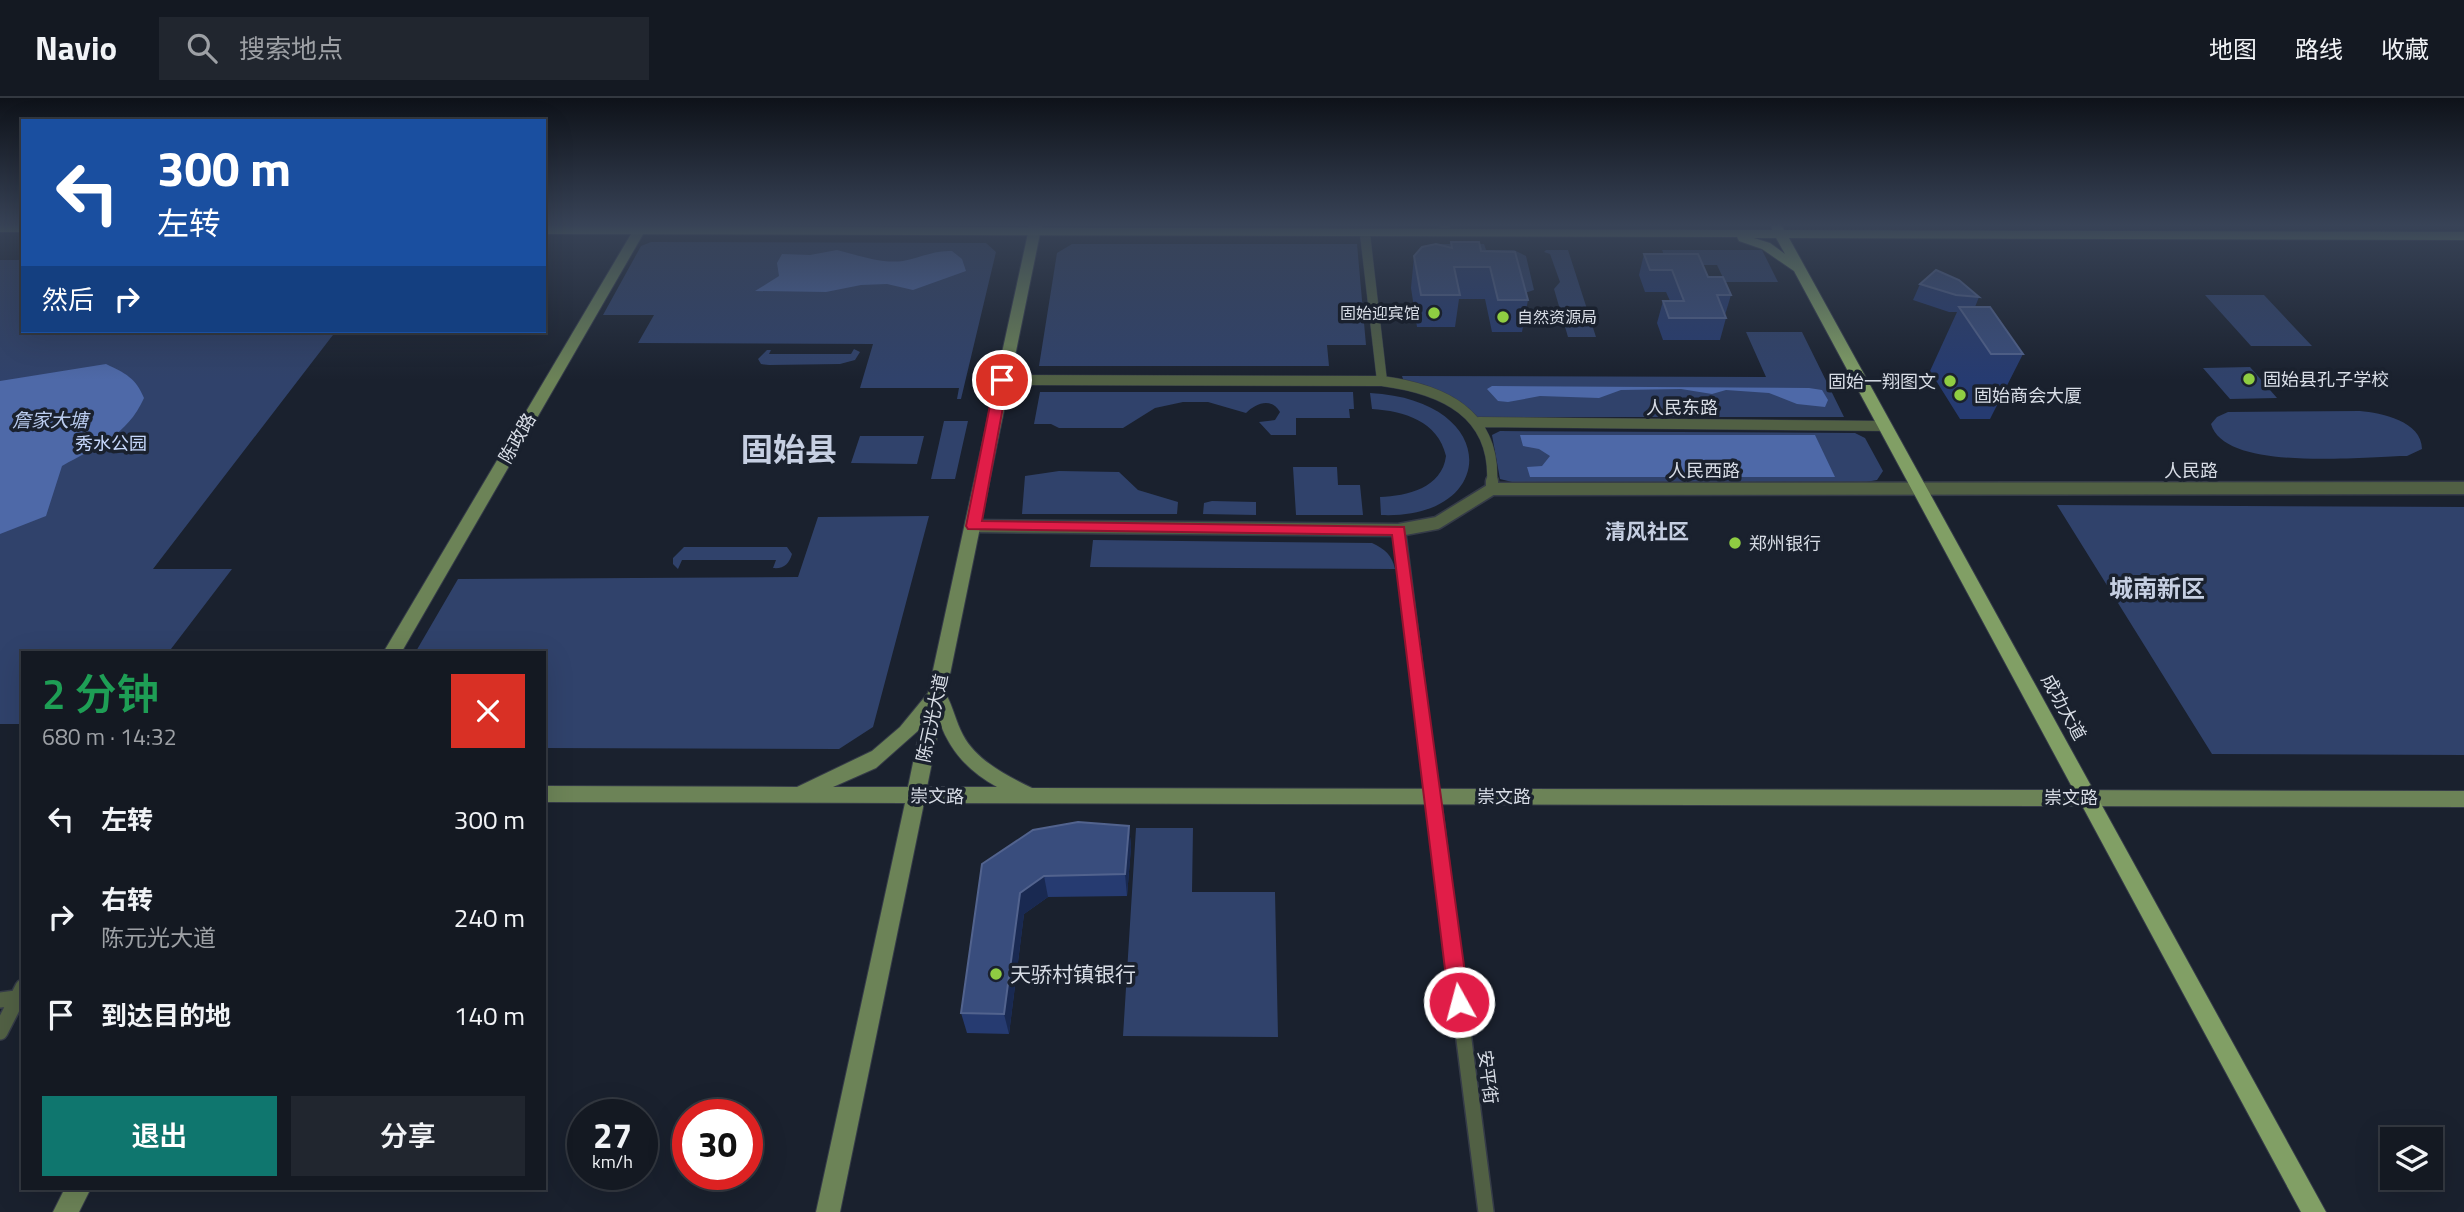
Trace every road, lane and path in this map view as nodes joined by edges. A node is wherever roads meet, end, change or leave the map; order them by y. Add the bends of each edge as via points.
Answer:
1 (612, 276) edge
2 (1025, 276) edge
3 (1369, 276) edge
4 (1804, 276) edge
5 (1002, 380) junction
6 (1382, 382) junction
7 (1479, 422) junction
8 (1885, 426) junction
9 (1917, 487) junction
10 (2464, 488) edge
11 (1492, 489) junction
12 (974, 526) junction
13 (1399, 530) junction
14 (393, 651) edge
15 (937, 694) junction
16 (546, 794) edge
17 (797, 794) junction
18 (915, 795) junction
19 (1032, 796) junction
20 (1433, 796) junction
21 (2090, 796) junction
22 (2464, 799) edge
23 (21, 994) edge
24 (0, 1000) edge
25 (0, 1032) edge
26 (78, 1190) edge
27 (65, 1212) edge
28 (828, 1212) edge
29 (1486, 1212) edge
30 (2314, 1212) edge

1 - 14 main road, 陈政路
2 - 5 main road, 陈元光大道
3 - 6 street
4 - 8 main road, 成功大道
5 - 6 street
5 - 12 main road, 陈元光大道
6 - 7 street via 1405,384 1442,397
7 - 8 street, 人民东路
7 - 11 street via 1491,448
8 - 9 main road, 成功大道
9 - 10 street, 人民路
9 - 11 street, 人民西路
9 - 21 main road, 成功大道
11 - 13 street via 1437,523
12 - 13 street
12 - 15 main road, 陈元光大道
13 - 20 street, 安平街
15 - 17 main road via 924,714 888,749 868,763
15 - 18 main road, 陈元光大道
15 - 19 main road via 965,751 1013,788
16 - 17 main road, 崇文路
17 - 18 main road, 崇文路
18 - 19 main road, 崇文路
18 - 28 main road, 陈元光大道
19 - 20 main road, 崇文路
20 - 21 main road, 崇文路
20 - 29 street, 安平街
21 - 22 main road, 崇文路
21 - 30 main road, 成功大道
23 - 24 street
23 - 25 street
26 - 27 main road

